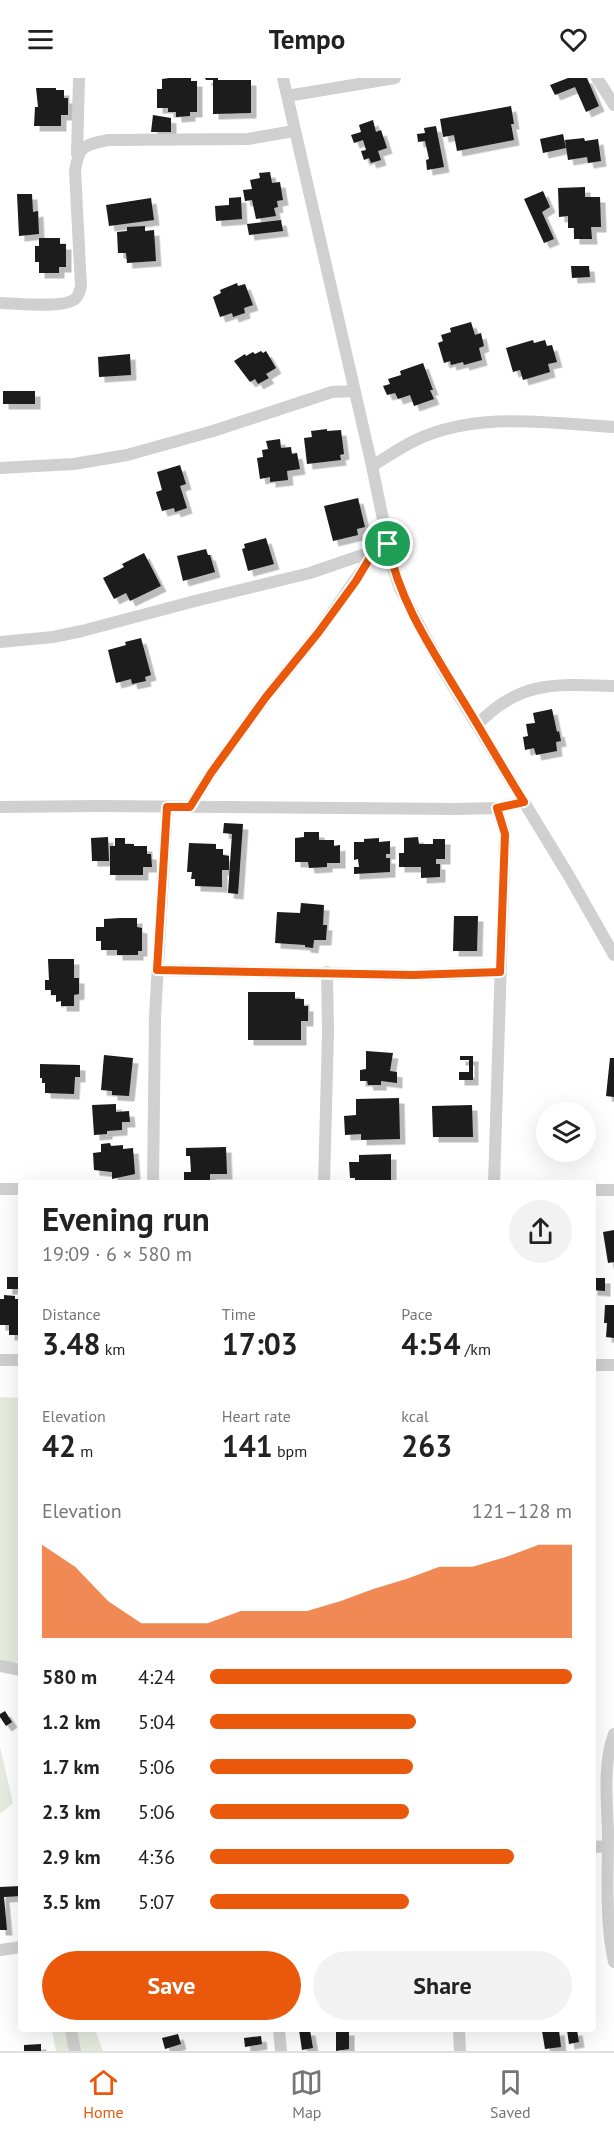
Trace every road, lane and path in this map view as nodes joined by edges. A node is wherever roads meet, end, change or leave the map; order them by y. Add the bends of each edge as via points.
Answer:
1 (79, 78) edge
2 (283, 78) edge
3 (395, 78) edge
4 (597, 78) edge
5 (287, 96) junction
6 (614, 105) edge
7 (294, 131) junction
8 (77, 154) junction
9 (0, 303) edge
10 (355, 391) junction
11 (614, 427) edge
12 (372, 466) junction
13 (0, 468) edge
14 (388, 544) junction
15 (374, 551) junction
16 (0, 642) edge
17 (614, 686) edge
18 (477, 725) junction
19 (524, 802) junction
20 (0, 807) edge
21 (167, 807) junction
22 (190, 807) junction
23 (497, 808) junction
24 (614, 955) edge
25 (157, 970) junction
26 (327, 972) junction
27 (500, 972) junction
28 (153, 1180) edge
29 (324, 1180) edge
30 (494, 1180) edge
31 (0, 1189) edge
32 (18, 1189) edge
33 (596, 1190) edge
34 (614, 1190) edge
35 (0, 1360) edge
36 (18, 1360) edge
37 (596, 1365) edge
38 (614, 1365) edge
39 (0, 1666) edge
40 (18, 1669) edge
41 (614, 1734) edge
42 (608, 1846) junction
43 (596, 1847) edge
44 (18, 1947) edge
45 (0, 1950) edge
46 (614, 1962) edge
47 (71, 2032) edge
48 (279, 2032) edge
49 (459, 2032) edge
50 (75, 2051) edge
51 (281, 2051) edge
52 (460, 2051) edge

1 - 8 street
2 - 5 street
3 - 5 street
4 - 6 street
5 - 7 street
7 - 8 street via 248,139 108,140 88,145
7 - 10 street
8 - 9 street via 79,293 75,299 60,303
10 - 12 street
10 - 13 street via 332,392 127,455 74,464
11 - 12 street via 515,420 481,423 417,440
12 - 14 street
14 - 15 street
14 - 18 street via 410,611
15 - 16 street via 310,573 82,631
15 - 22 street
17 - 18 street via 572,684 528,690 500,704
18 - 19 street
19 - 23 street
19 - 24 street
20 - 21 street
21 - 22 street
21 - 25 street
22 - 23 street
23 - 27 street via 505,834
25 - 26 street
25 - 28 street
26 - 27 street
26 - 29 street
27 - 30 street
31 - 32 street
33 - 34 street
35 - 36 street
37 - 38 street
39 - 40 street
41 - 42 street via 608,1766
42 - 43 street
42 - 46 street
44 - 45 street
47 - 50 street
48 - 51 street
49 - 52 street

